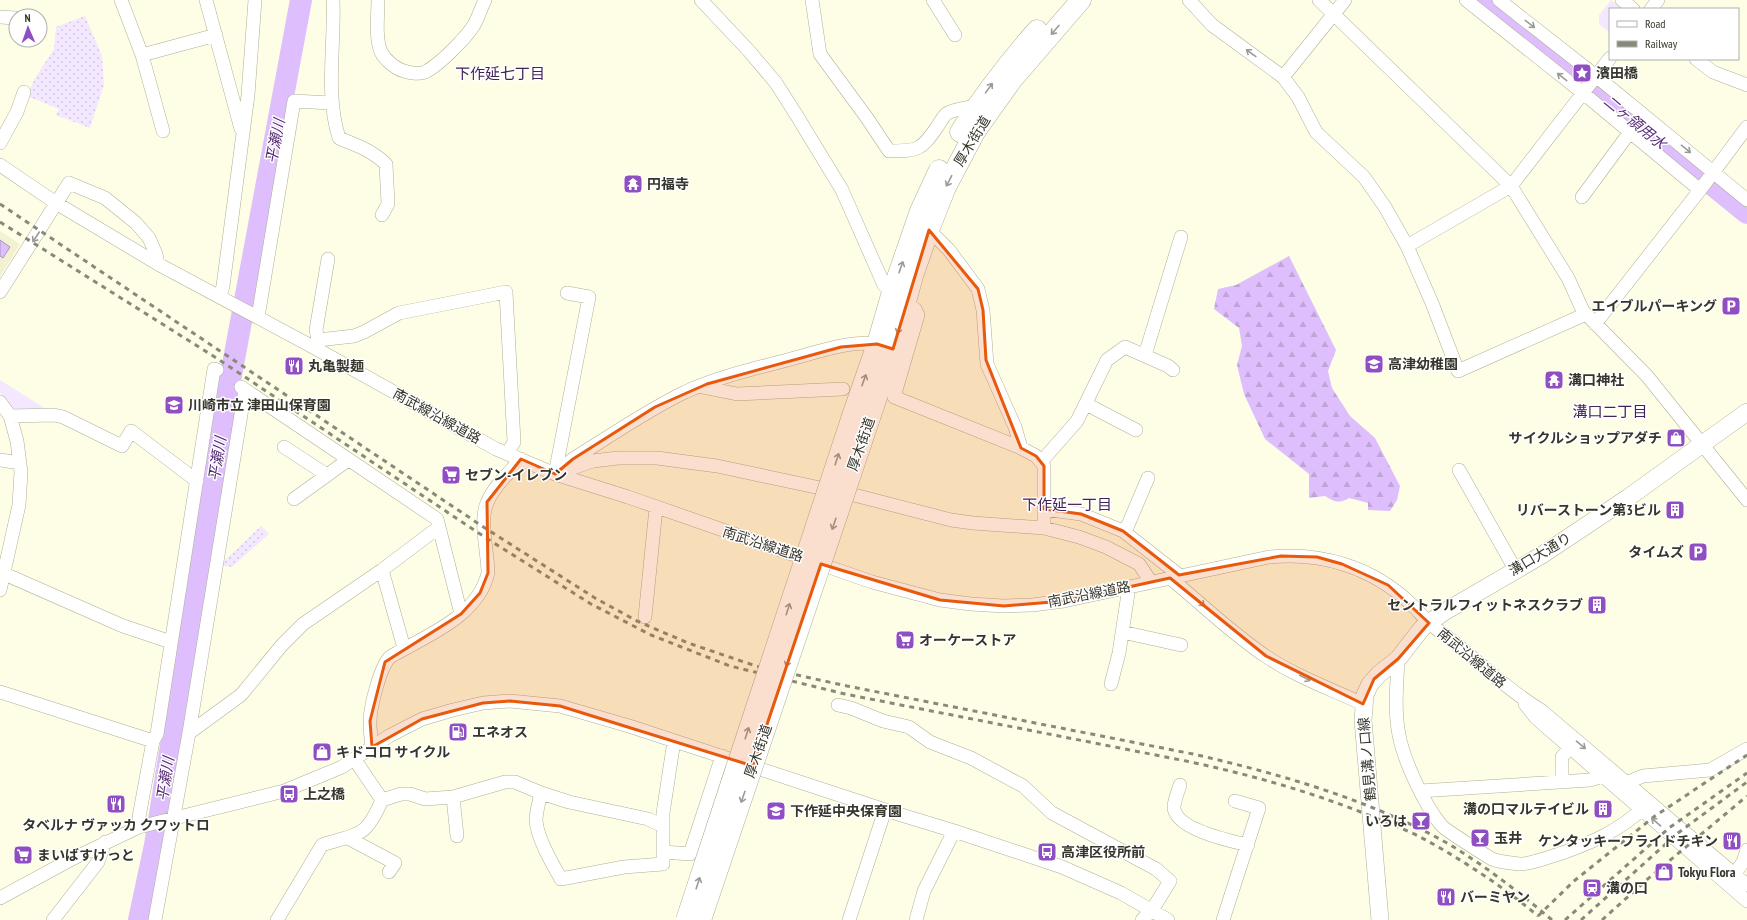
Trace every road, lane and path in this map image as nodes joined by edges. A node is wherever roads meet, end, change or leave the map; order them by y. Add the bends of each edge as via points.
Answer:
1 (121, 0) edge
2 (206, 0) edge
3 (255, 0) edge
4 (333, 0) edge
5 (378, 0) edge
6 (485, 0) edge
7 (701, 0) edge
8 (812, 0) edge
9 (933, 0) edge
10 (1064, 0) edge
11 (1081, 0) edge
12 (1189, 0) edge
13 (1319, 0) edge
14 (1346, 0) edge
15 (1466, 0) edge
16 (1500, 0) edge
17 (1622, 0) edge
18 (1658, 0) edge
19 (1632, 8) edge
20 (1652, 8) edge
21 (1334, 14) junction
22 (955, 34) dead end
23 (216, 35) junction
24 (142, 55) junction
25 (1609, 59) edge
26 (1697, 60) edge
27 (1283, 76) junction
28 (1589, 84) junction
29 (1747, 85) edge
30 (24, 92) dead end
31 (331, 103) junction
32 (976, 106) junction
33 (1747, 127) edge
34 (163, 131) dead end
35 (1630, 132) junction
36 (243, 137) junction
37 (0, 143) edge
38 (0, 165) edge
39 (1707, 181) junction
40 (1511, 186) junction
41 (1582, 197) dead end
42 (1747, 200) edge
43 (56, 203) junction
44 (382, 215) dead end
45 (929, 230) junction
46 (1181, 237) dead end
47 (1407, 246) junction
48 (328, 259) dead end
49 (158, 264) junction
50 (0, 292) edge
51 (567, 293) dead end
52 (899, 298) junction
53 (223, 299) junction
54 (256, 316) junction
55 (1590, 319) junction
56 (316, 344) junction
57 (885, 347) junction
58 (1145, 355) junction
59 (217, 370) dead end
60 (1173, 370) dead end
61 (700, 387) junction
62 (842, 389) dead end
63 (0, 402) edge
64 (1086, 404) junction
65 (1747, 412) edge
66 (10, 416) junction
67 (860, 418) junction
68 (1136, 430) dead end
69 (1702, 445) junction
70 (284, 447) dead end
71 (1021, 448) junction
72 (506, 454) junction
73 (521, 459) junction
74 (0, 460) edge
75 (348, 460) junction
76 (1041, 462) junction
77 (20, 463) junction
78 (1459, 470) dead end
79 (555, 474) junction
80 (327, 475) junction
81 (1148, 478) dead end
82 (197, 481) junction
83 (628, 497) joint
84 (294, 499) dead end
85 (1747, 500) edge
86 (656, 508) junction
87 (1044, 509) junction
88 (439, 527) junction
89 (1044, 528) junction
90 (1125, 532) junction
91 (1515, 569) junction
92 (382, 570) junction
93 (2, 573) edge
94 (1174, 576) junction
95 (1151, 582) junction
96 (1129, 587) junction
97 (0, 590) edge
98 (461, 614) junction
99 (645, 617) dead end
100 (1429, 623) junction
101 (1122, 632) junction
102 (171, 642) junction
103 (1181, 645) dead end
104 (404, 648) junction
105 (1398, 659) junction
106 (1111, 684) dead end
107 (0, 692) edge
108 (1517, 695) junction
109 (1363, 704) junction
110 (838, 705) dead end
111 (189, 733) junction
112 (153, 741) junction
113 (674, 741) junction
114 (372, 747) junction
115 (1570, 747) junction
116 (1747, 749) edge
117 (722, 756) junction
118 (355, 760) junction
119 (1603, 776) junction
120 (1562, 782) junction
121 (1626, 783) junction
122 (1180, 785) dead end
123 (1420, 791) junction
124 (541, 793) junction
125 (453, 797) junction
126 (382, 800) junction
127 (1235, 801) dead end
128 (1642, 809) junction
129 (885, 810) junction
130 (174, 818) junction
131 (142, 826) junction
132 (663, 826) junction
133 (954, 831) junction
134 (457, 836) dead end
135 (348, 838) junction
136 (105, 842) junction
137 (1248, 845) junction
138 (664, 852) junction
139 (1746, 856) edge
140 (389, 872) dead end
141 (1732, 880) junction
142 (1747, 885) edge
143 (0, 898) edge
144 (1747, 901) edge
145 (1152, 910) junction
146 (53, 920) edge
147 (155, 920) edge
148 (278, 920) edge
149 (686, 920) edge
150 (702, 920) edge
151 (849, 920) edge
152 (916, 920) edge
153 (1142, 920) edge
154 (1168, 920) edge
155 (1223, 920) edge
156 (1380, 920) edge

1 - 24 street
2 - 23 street
3 - 36 street
4 - 31 street
5 - 6 street via 381,52 400,70 413,73 424,72 448,54 473,26
7 - 52 street via 776,83 842,190 884,285
8 - 32 street via 820,54 889,151 906,151 927,143 946,114
9 - 22 street
32 -> 10 highway, 厚木街道 via 1005,67
11 -> 45 highway, 厚木街道 via 1012,80 975,132 946,187
27 -> 12 street via 1212,25
13 - 21 street
14 - 21 street
28 -> 15 street
16 -> 28 street
17 - 19 street
18 - 20 street
21 - 27 street
21 - 40 street
23 - 24 street
23 - 36 street
24 - 34 street
25 - 28 street
26 - 29 street via 1713,72
27 - 47 street via 1316,132 1364,177
28 - 35 street
28 -> 39 street
28 - 40 street
30 - 37 street
31 - 44 street via 338,138 363,146 386,164 388,204
31 - 54 street via 294,101
52 -> 32 highway, 厚木街道 via 920,210 950,149
33 - 39 street
35 - 39 street
35 - 41 street
36 - 53 street
38 - 43 street, 南武線沿線道路
39 - 42 street
39 - 55 street
40 - 47 street
40 - 55 street via 1568,278 1583,311
43 - 49 street, 南武線沿線道路
43 - 49 street via 70,183 105,198 136,223 149,238
43 -> 50 street
45 - 52 highway, 厚木街道 via 913,276
45 - 71 street via 949,250 978,289 983,310 987,364 1015,427
46 - 58 street
47 - 55 street via 1458,371
48 - 56 street
49 - 53 street, 南武線沿線道路
51 - 79 street via 589,297
52 - 57 highway, 厚木街道
52 - 71 street via 916,309 918,315 894,397
53 - 54 street, 南武線沿線道路
54 - 56 street, 南武線沿線道路
55 - 69 street via 1647,376
56 - 72 street, 南武線沿線道路
56 - 72 street via 354,336 399,313 506,292 514,442
57 - 61 street via 859,344 820,351
57 - 67 highway, 厚木街道
58 - 60 street
58 - 64 street via 1125,347 1107,360
59 - 82 street via 214,369
61 - 62 street via 737,394
61 - 79 street via 655,408 573,459
63 - 66 street
64 - 68 street
64 - 76 street via 1077,421
65 - 69 main road, 溝口大通り
66 - 77 street
66 - 82 street via 63,417 122,446 131,431
149 -> 67 highway, 厚木街道, bridge
67 -> 150 highway, 厚木街道, bridge
69 - 85 street
69 - 91 main road, 溝口大通り via 1629,498 1542,555
70 - 80 street
71 - 76 street via 1036,456
72 - 73 street, 南武線沿線道路
73 - 79 street, 南武線沿線道路
73 - 98 street via 487,502 484,516 488,562 486,583 472,604
74 - 77 street
75 - 80 street
75 - 88 street via 437,519
75 - 111 street via 243,388
76 - 87 street via 1044,466
77 - 93 street via 19,505
78 - 91 street
79 - 83 street, 南武線沿線道路
79 - 89 street via 593,461 657,458 717,466 858,496 951,520
80 - 84 street
81 - 90 street
82 - 102 street
83 - 86 street, 南武沿線道路
86 - 96 street, 南武沿線道路 via 872,582 940,600 1004,606 1032,605
86 - 99 street
87 - 89 street
87 - 90 street via 1081,514
88 - 92 street
88 - 98 street
89 - 95 street via 1106,547 1139,564
90 - 94 street
91 - 100 main road, 溝口大通り
92 - 104 street
92 - 111 street via 303,624 282,645 241,695
93 - 97 street
93 - 102 street via 123,626
94 - 95 street, 南武沿線道路
94 - 100 street, 南武沿線道路 via 1269,557 1317,557 1377,578 1412,604
94 -> 109 street via 1227,627 1266,656 1307,679
95 - 96 street, 南武沿線道路
96 - 101 street
98 - 104 street
100 - 105 main road, 鶴見溝ノ口線 via 1422,628
100 - 108 street, 南武沿線道路
101 - 103 street
101 - 106 street
102 - 112 street via 157,734
104 - 114 street via 385,662 370,720
105 - 109 main road, 鶴見溝ノ口線 via 1374,678 1367,689
105 - 123 street via 1396,695 1399,734 1404,754
107 - 112 street
108 - 115 street, 南武沿線道路 via 1536,718
108 -> 121 street, 南武沿線道路 via 1542,711
109 - 156 main road, 鶴見溝ノ口線
110 - 145 street via 909,727 930,742 971,758 1023,786 1052,812 1156,869 1170,881
111 - 130 street
112 - 131 street via 139,817
113 - 114 street via 560,706 510,701 483,703 422,719
113 - 117 street
113 - 132 street
114 - 118 street
115 - 119 street, 南武沿線道路
115 - 120 street via 1562,757
116 - 121 street via 1710,770 1643,776
117 - 129 street
117 - 138 street via 690,854
118 - 126 street
118 - 130 street via 284,791
119 - 120 street via 1590,780
119 - 128 street, 南武沿線道路
120 - 123 street
121 - 141 street, 南武沿線道路
122 - 137 street via 1174,807 1178,817 1190,827
123 - 128 street via 1442,826 1493,859 1520,864 1589,844 1633,818
124 - 125 street via 515,782 505,782
124 - 132 street via 569,802 648,819
124 - 138 street via 536,823 549,858 561,879 624,867 663,864
125 - 126 street via 425,799 401,794
125 - 134 street
126 - 135 street via 365,830
127 - 137 street via 1259,808
141 -> 128 street, 南武沿線道路
129 - 133 street
129 - 151 street
130 - 131 street
130 - 147 street
131 - 136 street
132 - 138 street
133 - 145 street via 1062,867
133 - 152 street via 924,891
135 - 140 street via 395,863
135 - 148 street via 322,845
136 - 143 street
136 - 146 street via 98,862
137 - 155 street
139 - 141 street
141 - 142 street, 南武沿線道路
141 - 144 street, 南武沿線道路
145 - 153 street
145 - 154 street

